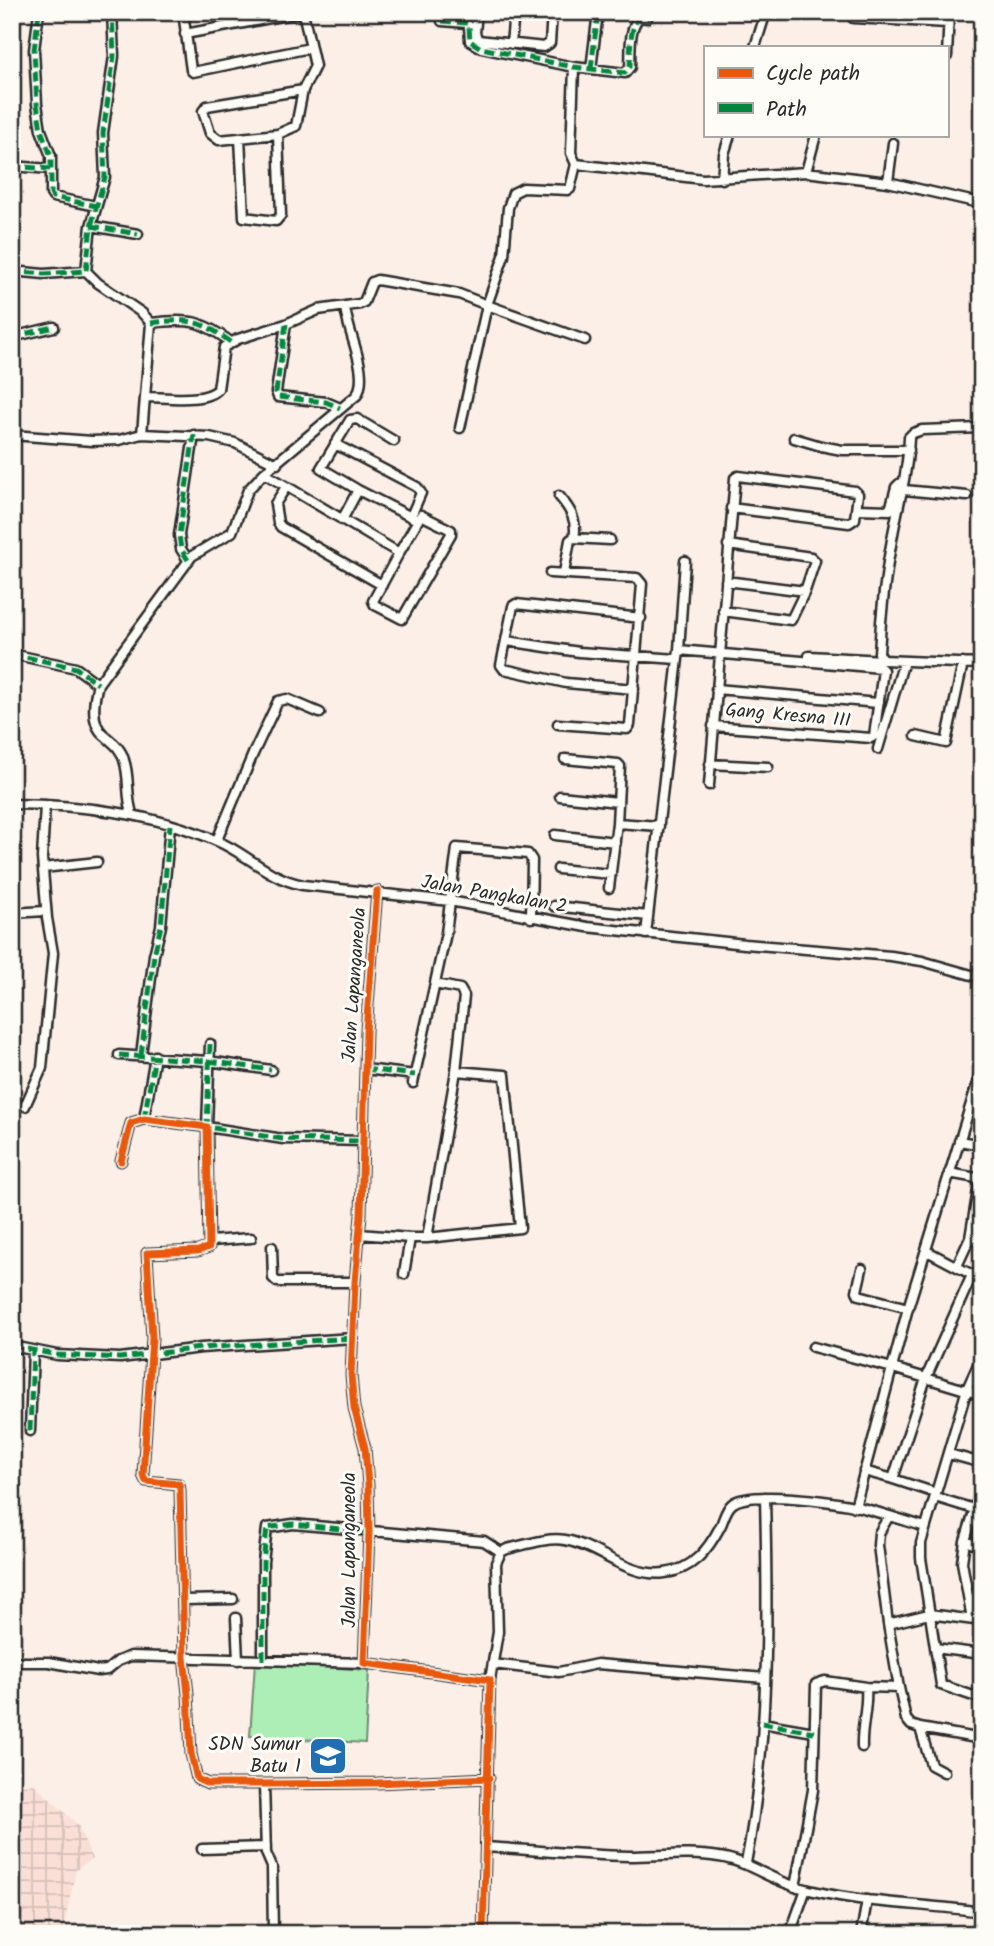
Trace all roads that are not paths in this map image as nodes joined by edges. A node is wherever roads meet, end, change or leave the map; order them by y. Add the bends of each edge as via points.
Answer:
1 (38, 12) edge
2 (112, 12) edge
3 (183, 12) edge
4 (477, 12) edge
5 (514, 12) edge
6 (552, 12) edge
7 (598, 12) edge
8 (648, 12) edge
9 (766, 12) edge
10 (853, 12) edge
11 (948, 12) edge
12 (442, 21) dead end
13 (948, 23) junction
14 (185, 34) junction
15 (511, 44) junction
16 (755, 46) edge
17 (947, 46) edge
18 (310, 48) junction
19 (574, 67) junction
20 (591, 69) junction
21 (303, 90) junction
22 (278, 134) junction
23 (730, 136) edge
24 (816, 136) edge
25 (240, 138) junction
26 (892, 143) dead end
27 (576, 164) junction
28 (12, 166) edge
29 (50, 169) junction
30 (806, 172) junction
31 (720, 179) junction
32 (888, 182) junction
33 (982, 198) edge
34 (96, 206) junction
35 (91, 226) junction
36 (138, 234) dead end
37 (12, 271) edge
38 (86, 271) junction
39 (487, 305) junction
40 (345, 306) junction
41 (152, 323) junction
42 (286, 324) junction
43 (54, 327) dead end
44 (12, 337) edge
45 (584, 340) dead end
46 (232, 343) junction
47 (146, 397) junction
48 (340, 408) junction
49 (460, 428) dead end
50 (982, 428) edge
51 (142, 434) junction
52 (12, 435) edge
53 (194, 435) junction
54 (794, 438) dead end
55 (394, 441) dead end
56 (335, 444) junction
57 (909, 450) junction
58 (276, 464) junction
59 (264, 473) junction
60 (286, 487) junction
61 (358, 490) junction
62 (904, 490) junction
63 (559, 496) dead end
64 (967, 496) dead end
65 (731, 509) junction
66 (857, 509) junction
67 (414, 518) junction
68 (342, 520) junction
69 (574, 538) junction
70 (610, 540) dead end
71 (728, 545) junction
72 (399, 553) junction
73 (188, 560) junction
74 (685, 561) dead end
75 (550, 573) dead end
76 (564, 573) junction
77 (726, 581) junction
78 (382, 585) junction
79 (805, 591) junction
80 (723, 611) junction
81 (640, 618) junction
82 (506, 641) junction
83 (679, 649) junction
84 (719, 652) junction
85 (12, 654) edge
86 (637, 657) junction
87 (677, 659) junction
88 (904, 661) junction
89 (963, 663) junction
90 (882, 664) junction
91 (982, 664) edge
92 (98, 684) junction
93 (716, 689) junction
94 (634, 690) junction
95 (878, 703) junction
96 (320, 713) dead end
97 (558, 723) dead end
98 (713, 726) junction
99 (916, 736) dead end
100 (877, 749) dead end
101 (565, 759) dead end
102 (710, 764) junction
103 (768, 767) dead end
104 (709, 785) dead end
105 (560, 796) dead end
106 (618, 802) junction
107 (12, 804) edge
108 (45, 805) junction
109 (132, 813) junction
110 (617, 823) junction
111 (170, 825) junction
112 (659, 827) junction
113 (555, 835) dead end
114 (217, 840) junction
115 (615, 842) junction
116 (97, 862) dead end
117 (43, 868) junction
118 (558, 869) dead end
119 (611, 874) junction
120 (609, 888) dead end
121 (377, 891) junction
122 (450, 901) junction
123 (554, 906) dead end
124 (46, 911) junction
125 (12, 913) edge
126 (648, 916) junction
127 (531, 918) junction
128 (646, 934) junction
129 (982, 978) edge
130 (435, 984) junction
131 (210, 1044) dead end
132 (119, 1055) dead end
133 (141, 1055) junction
134 (155, 1056) junction
135 (208, 1061) junction
136 (982, 1068) edge
137 (365, 1069) junction
138 (271, 1070) dead end
139 (456, 1071) junction
140 (971, 1104) junction
141 (982, 1105) edge
142 (25, 1106) dead end
143 (144, 1119) junction
144 (207, 1128) junction
145 (362, 1141) junction
146 (959, 1141) junction
147 (982, 1145) edge
148 (121, 1161) dead end
149 (948, 1173) junction
150 (981, 1178) edge
151 (359, 1234) junction
152 (251, 1238) dead end
153 (410, 1238) junction
154 (427, 1238) junction
155 (970, 1238) junction
156 (210, 1241) junction
157 (982, 1241) edge
158 (272, 1247) dead end
159 (927, 1251) junction
160 (957, 1266) junction
161 (862, 1269) dead end
162 (404, 1274) dead end
163 (972, 1275) junction
164 (982, 1280) edge
165 (355, 1282) junction
166 (908, 1308) junction
167 (353, 1338) junction
168 (12, 1346) edge
169 (813, 1347) dead end
170 (33, 1351) junction
171 (151, 1354) junction
172 (982, 1356) edge
173 (892, 1368) junction
174 (926, 1378) junction
175 (967, 1390) junction
176 (982, 1395) edge
177 (30, 1431) dead end
178 (949, 1454) junction
179 (982, 1463) edge
180 (864, 1471) junction
181 (893, 1479) junction
182 (982, 1486) edge
183 (936, 1495) junction
184 (765, 1497) junction
185 (855, 1507) junction
186 (974, 1509) junction
187 (889, 1516) junction
188 (925, 1527) junction
189 (369, 1532) junction
190 (965, 1541) junction
191 (982, 1546) edge
192 (501, 1552) junction
193 (982, 1567) edge
194 (233, 1599) dead end
195 (184, 1600) junction
196 (929, 1614) junction
197 (236, 1618) dead end
198 (972, 1619) junction
199 (982, 1621) edge
200 (888, 1624) junction
201 (934, 1648) junction
202 (982, 1654) edge
203 (184, 1657) junction
204 (238, 1660) junction
205 (263, 1660) junction
206 (12, 1662) edge
207 (364, 1663) junction
208 (493, 1664) junction
209 (765, 1678) junction
210 (490, 1680) junction
211 (866, 1687) junction
212 (899, 1688) junction
213 (982, 1699) edge
214 (982, 1705) edge
215 (761, 1723) junction
216 (920, 1728) junction
217 (814, 1732) junction
218 (980, 1738) edge
219 (862, 1747) dead end
220 (944, 1772) dead end
221 (489, 1778) junction
222 (264, 1784) junction
223 (266, 1847) junction
224 (486, 1847) junction
225 (202, 1849) dead end
226 (746, 1863) junction
227 (796, 1887) junction
228 (806, 1889) junction
229 (867, 1900) junction
230 (982, 1912) edge
231 (273, 1934) edge
232 (483, 1934) edge
233 (790, 1934) edge
234 (861, 1934) edge

1 - 29 street via 34,50 37,104 51,156
2 - 34 street via 114,56 103,133 105,177
3 - 14 street
4 - 15 street via 478,40
5 - 15 street
6 - 15 street via 547,46
7 - 20 street
8 - 20 street via 645,18 637,17 632,29 629,71
9 - 16 street
10 - 13 street via 853,18
11 - 13 street
12 - 19 street via 467,23 470,41 481,48
13 - 17 street
14 - 18 street via 303,12
14 - 18 street via 193,72
18 - 21 street via 315,66
19 - 20 street
19 - 27 street via 571,153
21 - 22 street via 296,126
21 - 25 street via 204,107 214,137
22 - 25 street
22 - 25 street via 281,215 276,221 244,216
23 - 31 street
24 - 30 street
26 - 32 street
27 - 31 street
27 - 39 street via 568,191 523,188 513,193 504,256
28 - 29 street
29 - 34 street via 53,197
30 - 31 street
30 - 32 street
32 - 33 street via 975,202
34 - 35 street
35 - 36 street
35 - 38 street
37 - 38 street
38 - 41 street
39 - 40 street via 459,294 377,279 364,302
39 - 45 street
39 - 49 street
40 - 42 street via 318,310
40 - 48 street via 362,379 357,395
41 - 46 street via 195,322
41 - 47 street
42 - 46 street
42 - 48 street via 278,397
43 - 44 street
46 - 47 street via 224,347 219,388 214,393
47 - 51 street
48 - 58 street
50 - 57 street via 922,430 909,437
51 - 52 street via 92,441
51 - 53 street
53 - 58 street via 235,443
53 - 73 street via 179,535
54 - 57 street via 842,450
55 - 56 street via 357,419 348,423
56 - 61 street via 322,470
56 - 67 street via 417,487 421,493
57 - 62 street, Gang Kresna III
58 - 59 street
59 - 60 street
59 - 73 street via 248,490 232,531
60 - 68 street
60 - 78 street via 275,508 281,527
61 - 67 street
61 - 68 street
62 - 64 street
62 - 66 street via 897,485 888,511
62 - 90 street, Gang Kresna III via 881,607
63 - 69 street via 571,512
65 - 66 street via 849,523
65 - 66 street via 738,476 855,491
65 - 71 street
67 - 72 street
67 - 78 street via 426,515 449,528 451,534 404,618 373,603
68 - 72 street
69 - 70 street
69 - 76 street
71 - 77 street
71 - 79 street via 811,557 814,564
72 - 78 street
73 - 92 street
74 - 83 street
75 - 76 street
76 - 81 street via 640,580
77 - 79 street
77 - 80 street
79 - 80 street via 791,620
80 - 84 street
81 - 82 street via 516,604
81 - 86 street
82 - 86 street
82 - 94 street via 504,669 566,683
83 - 84 street
83 - 87 street
84 - 90 street
84 - 93 street
85 - 92 street via 76,668
86 - 87 street
86 - 94 street
87 - 112 street
88 - 89 street
88 - 90 street
88 - 100 street
89 - 91 street
89 - 99 street via 946,743
90 - 95 street, Gang Kresna III
92 - 109 street via 96,722 123,756
93 - 95 street
93 - 98 street
94 - 97 street via 627,729
95 - 98 street, Gang Kresna III via 874,736 868,738
96 - 114 street via 287,699 278,701
98 - 102 street
101 - 106 street via 620,765
102 - 103 street
102 - 104 street
105 - 106 street
106 - 110 street
107 - 108 street, Jalan Pangkalan 2
108 - 109 street, Jalan Pangkalan 2
108 - 117 street
109 - 111 street, Jalan Pangkalan 2
110 - 112 street
110 - 115 street
111 - 114 street, Jalan Pangkalan 2
111 - 133 street via 163,910
112 - 126 street
113 - 115 street
114 - 121 street, Jalan Pangkalan 2 via 291,882
115 - 119 street
116 - 117 street
117 - 124 street
118 - 119 street
119 - 120 street
121 - 122 street, Jalan Pangkalan 2
121 - 137 street, Jalan Lapanganeola
122 - 127 street, Jalan Pangkalan 2
122 - 127 street via 457,848 528,854 532,860
122 - 130 street
123 - 126 street
124 - 125 street
124 - 142 street via 53,953 46,1036 42,1068
126 - 128 street
127 - 128 street, Jalan Pangkalan 2
128 - 129 street, Jalan Pangkalan 2 via 891,956
130 - 137 street via 414,1079
130 - 139 street via 463,993
131 - 135 street
132 - 133 street
133 - 134 street
134 - 135 street
134 - 143 street
135 - 138 street
135 - 144 street
136 - 140 street
137 - 145 street, Jalan Lapanganeola
139 - 154 street
139 - 154 street via 505,1075 520,1228
140 - 141 street
140 - 146 street
143 - 144 street
143 - 148 street via 131,1123
144 - 145 street via 284,1139
144 - 156 street
145 - 151 street, Jalan Lapanganeola
146 - 147 street
146 - 149 street
149 - 150 street
149 - 159 street
150 - 155 street
151 - 153 street
151 - 165 street, Jalan Lapanganeola
152 - 156 street
153 - 154 street
153 - 162 street
155 - 157 street
155 - 160 street
156 - 171 street via 206,1250 147,1253
158 - 165 street via 277,1282
159 - 160 street
159 - 166 street
160 - 163 street
161 - 166 street via 859,1295
163 - 164 street
163 - 174 street
165 - 167 street, Jalan Lapanganeola
166 - 173 street
167 - 171 street
167 - 189 street, Jalan Lapanganeola via 352,1388 365,1448
168 - 170 street
169 - 173 street
170 - 171 street via 107,1357
170 - 177 street
171 - 195 street via 143,1475 146,1481 180,1486
172 - 175 street
173 - 174 street
173 - 180 street
174 - 175 street
174 - 181 street
175 - 176 street
175 - 178 street
178 - 179 street
178 - 183 street
180 - 181 street
180 - 185 street
181 - 183 street
182 - 186 street
183 - 186 street
183 - 188 street
184 - 185 street
184 - 192 street via 733,1503 705,1552 680,1570 645,1572 560,1539
184 - 209 street
185 - 187 street
186 - 190 street
187 - 188 street
187 - 200 street via 878,1545
188 - 196 street via 920,1550
189 - 192 street via 484,1541
189 - 205 street via 293,1524 267,1528
189 - 207 street, Jalan Lapanganeola
190 - 191 street
190 - 198 street via 962,1562
192 - 208 street via 496,1563 498,1620
193 - 198 street
194 - 195 street
195 - 203 street
196 - 198 street
196 - 200 street
196 - 201 street
197 - 204 street
198 - 199 street
200 - 212 street
201 - 202 street
201 - 213 street via 941,1685
203 - 204 street
203 - 206 street via 131,1656 98,1671 49,1662
203 - 222 street via 197,1779 203,1784
204 - 205 street
205 - 207 street
207 - 210 street
208 - 209 street via 551,1672 597,1664
208 - 210 street
209 - 215 street
210 - 221 street
211 - 212 street
211 - 217 street via 817,1682
211 - 219 street
212 - 216 street via 908,1722
214 - 218 street
215 - 217 street
215 - 226 street via 755,1815
216 - 218 street
216 - 220 street via 931,1765
217 - 227 street via 813,1790
221 - 222 street
221 - 224 street
222 - 223 street
223 - 225 street
223 - 231 street via 272,1864
224 - 226 street via 628,1856 703,1854
224 - 232 street
226 - 227 street
227 - 228 street
228 - 229 street
228 - 233 street
229 - 230 street
229 - 234 street

